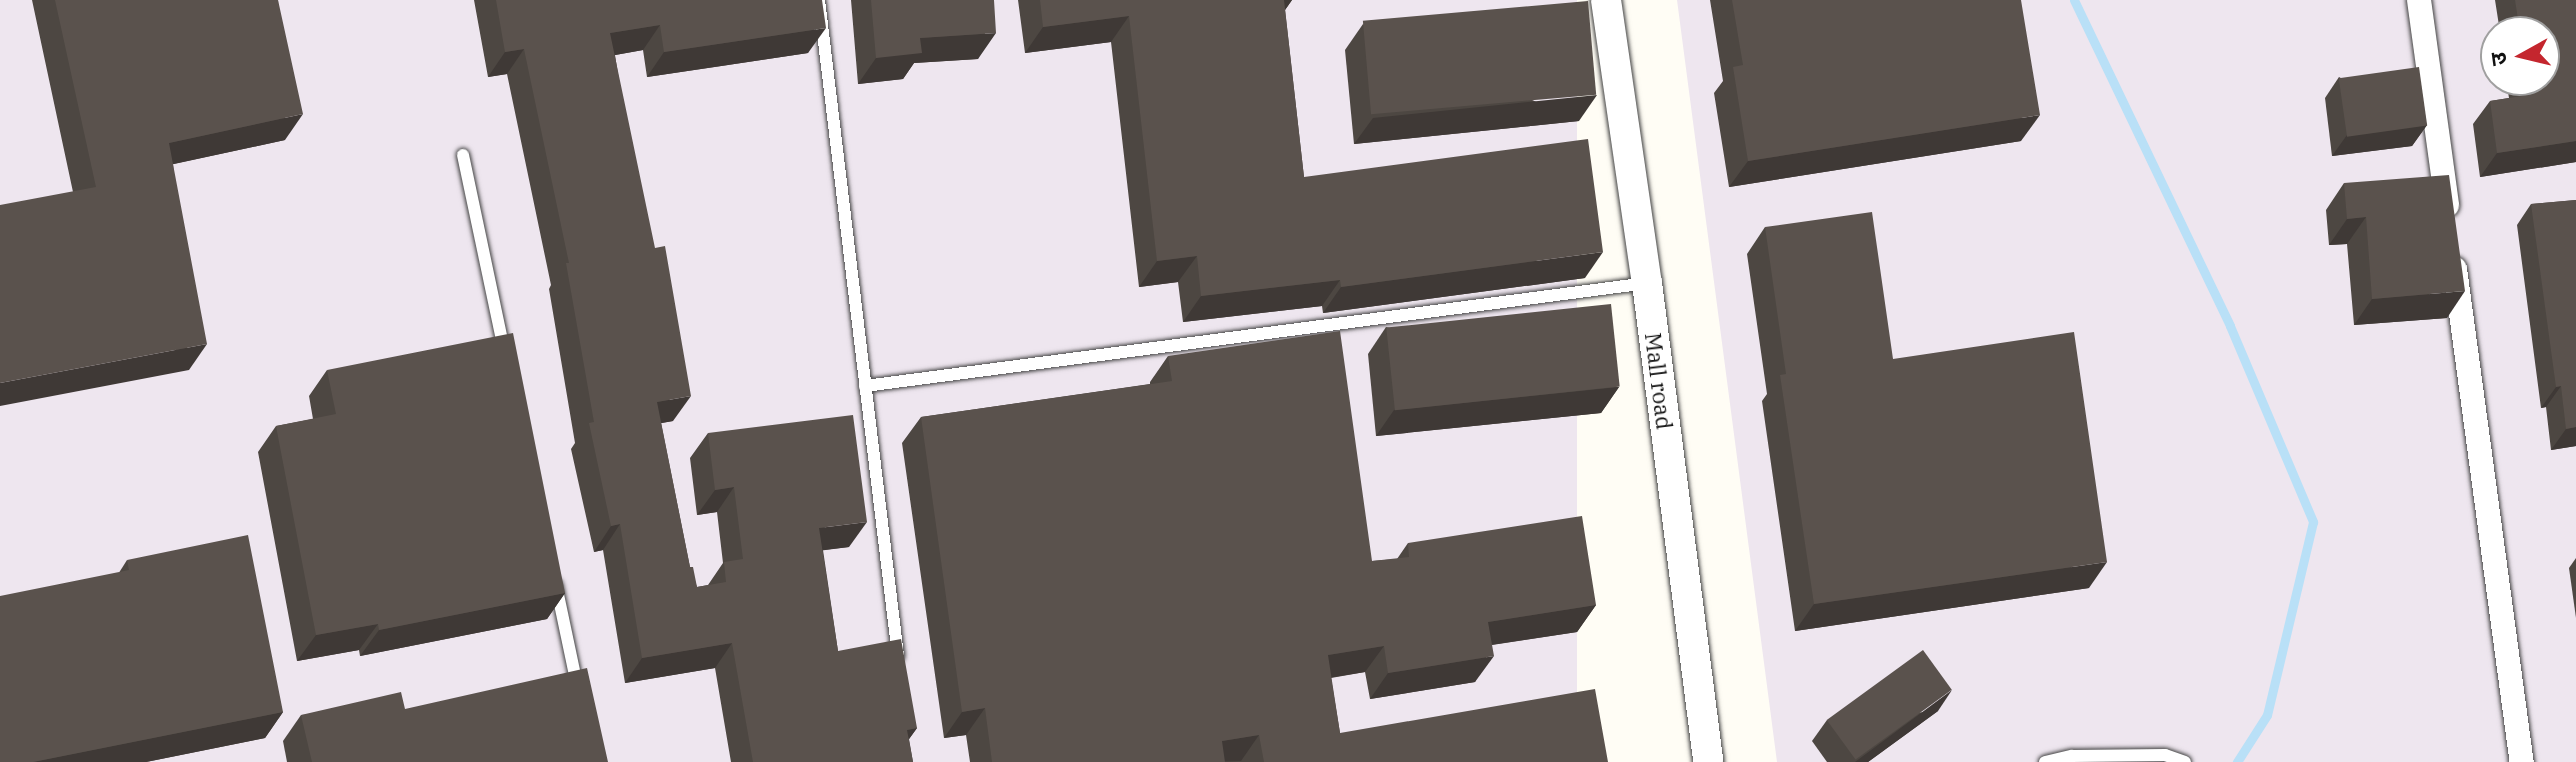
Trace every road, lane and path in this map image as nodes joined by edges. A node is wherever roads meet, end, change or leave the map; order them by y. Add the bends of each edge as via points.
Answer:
1 (819, 0) edge
2 (1606, 0) edge
3 (2419, 0) edge
4 (463, 155) dead end
5 (1647, 283) junction
6 (506, 356) edge
7 (865, 386) junction
8 (553, 572) edge
9 (899, 668) edge
10 (580, 695) edge
11 (1708, 762) edge
12 (2045, 762) edge
13 (2185, 762) edge
14 (2522, 762) edge

1 - 7 lane
2 - 5 street, Mall road
3 - 14 street
4 - 6 lane
5 - 7 lane
5 - 11 street, Mall road
7 - 9 lane
8 - 10 lane
12 - 13 lane via 2072,756 2165,755

